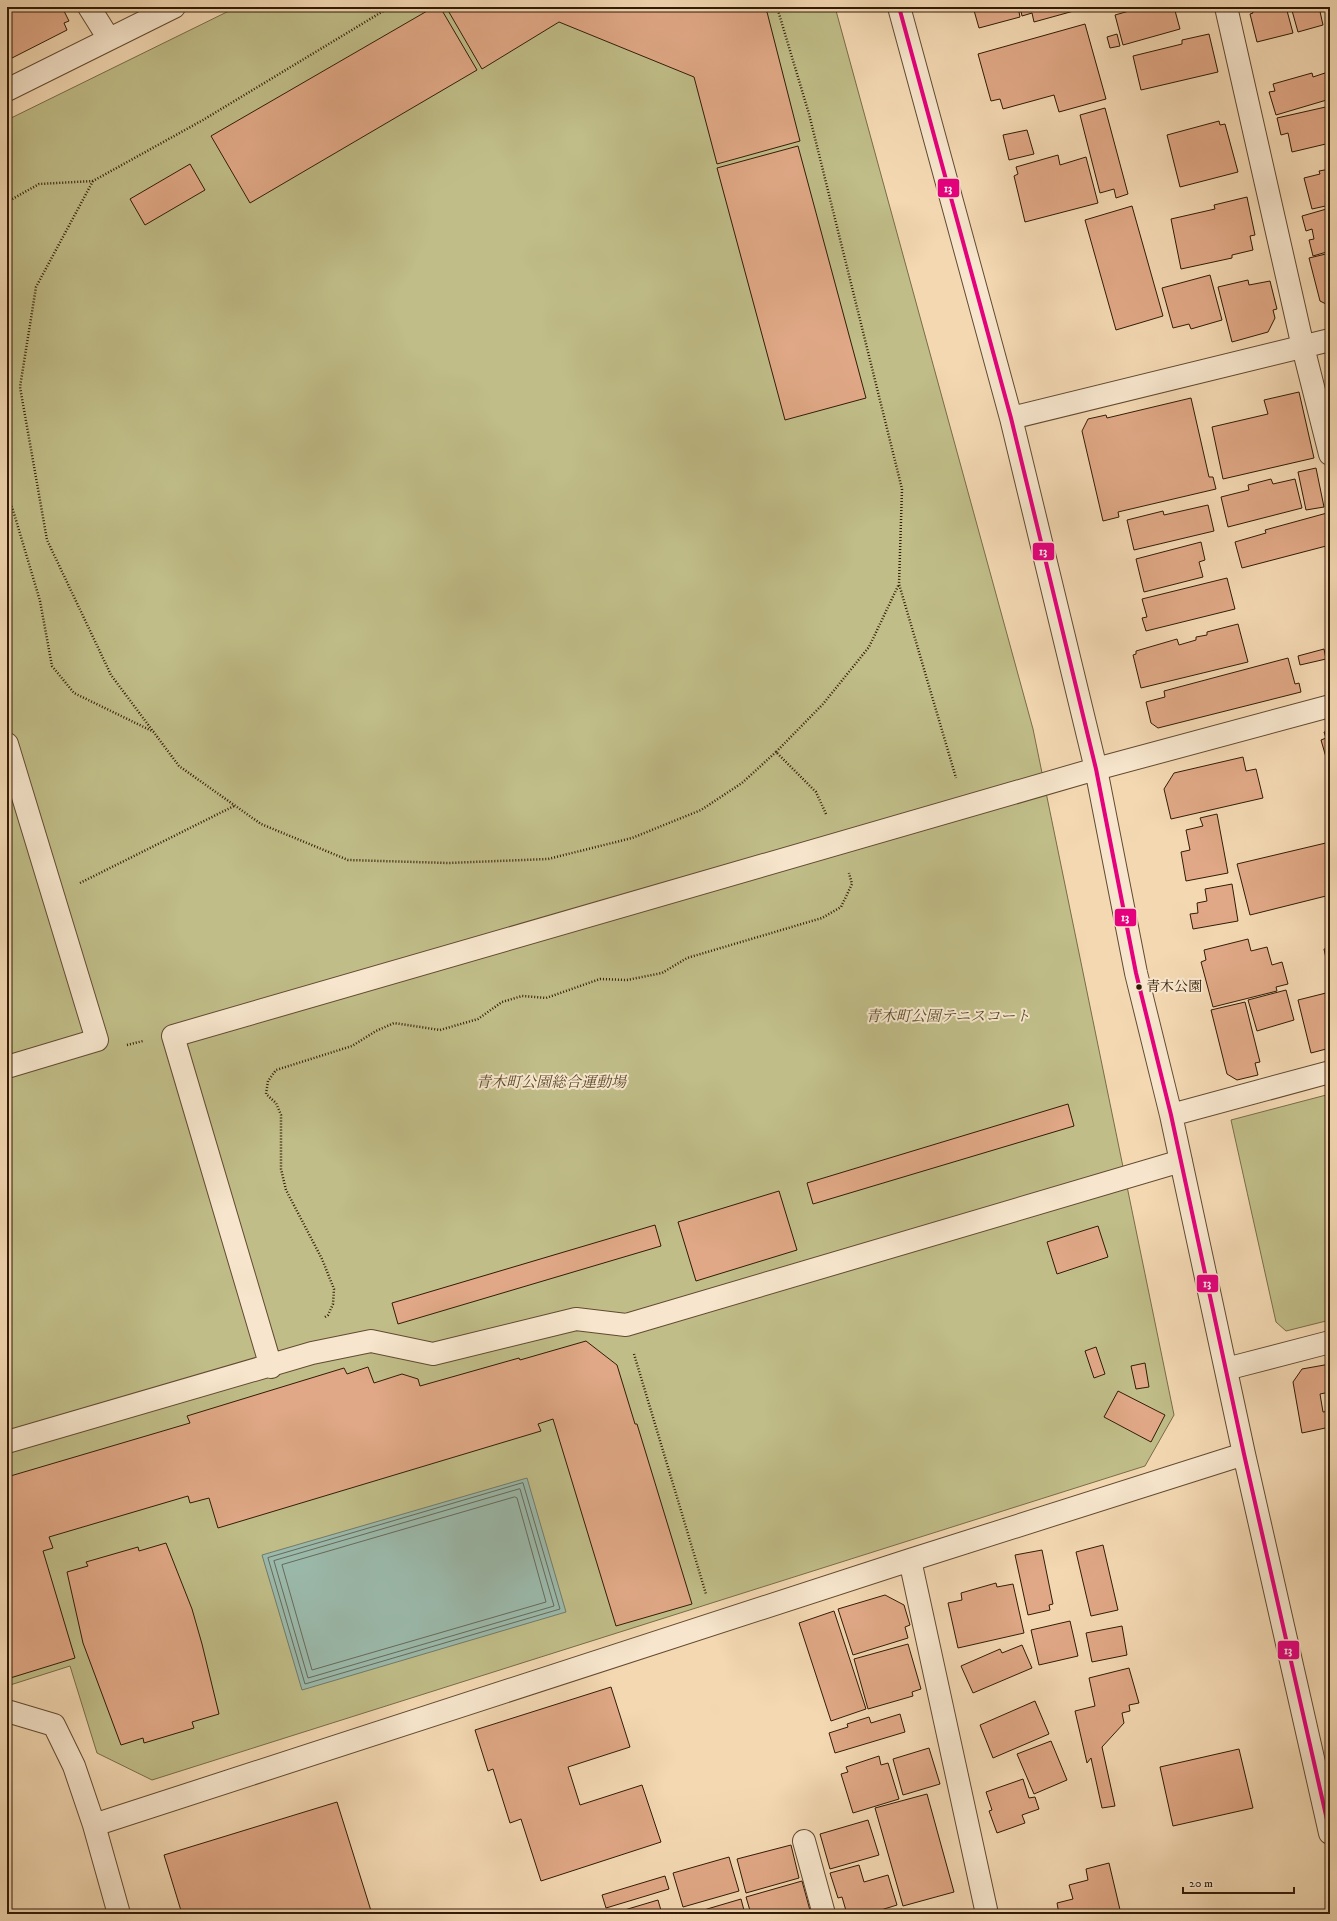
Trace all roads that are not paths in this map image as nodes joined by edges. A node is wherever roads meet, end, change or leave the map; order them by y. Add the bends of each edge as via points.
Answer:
1 (89, 7) edge
2 (174, 7) edge
3 (899, 7) edge
4 (1226, 7) edge
5 (109, 39) junction
6 (7, 90) edge
7 (1330, 340) edge
8 (1303, 347) junction
9 (1011, 418) junction
10 (1330, 454) edge
11 (1330, 706) edge
12 (7, 744) edge
13 (1096, 769) junction
14 (7, 1067) edge
15 (1330, 1072) edge
16 (1171, 1115) junction
17 (1181, 1161) junction
18 (1330, 1342) edge
19 (272, 1366) junction
20 (1226, 1369) junction
21 (7, 1442) edge
22 (1244, 1454) junction
23 (910, 1560) junction
24 (7, 1711) edge
25 (94, 1825) junction
26 (1330, 1832) edge
27 (804, 1841) dead end
28 (119, 1914) edge
29 (824, 1914) edge
30 (987, 1914) edge

1 - 5 street
2 - 5 street
3 - 9 street
4 - 8 street
5 - 6 street
7 - 8 street
8 - 9 street
8 - 10 street
9 - 13 street
11 - 13 street
12 - 14 street via 97,1040
13 - 16 street via 1136,973
13 - 19 street via 173,1036
15 - 16 street
16 - 17 street
17 - 19 street via 626,1325 576,1319 433,1354 371,1341
17 - 20 street
18 - 20 street
19 - 21 street
20 - 22 street
22 - 23 street
22 - 26 street
23 - 25 street
23 - 30 street
24 - 25 street via 54,1725 74,1766
25 - 28 street
27 - 29 street

